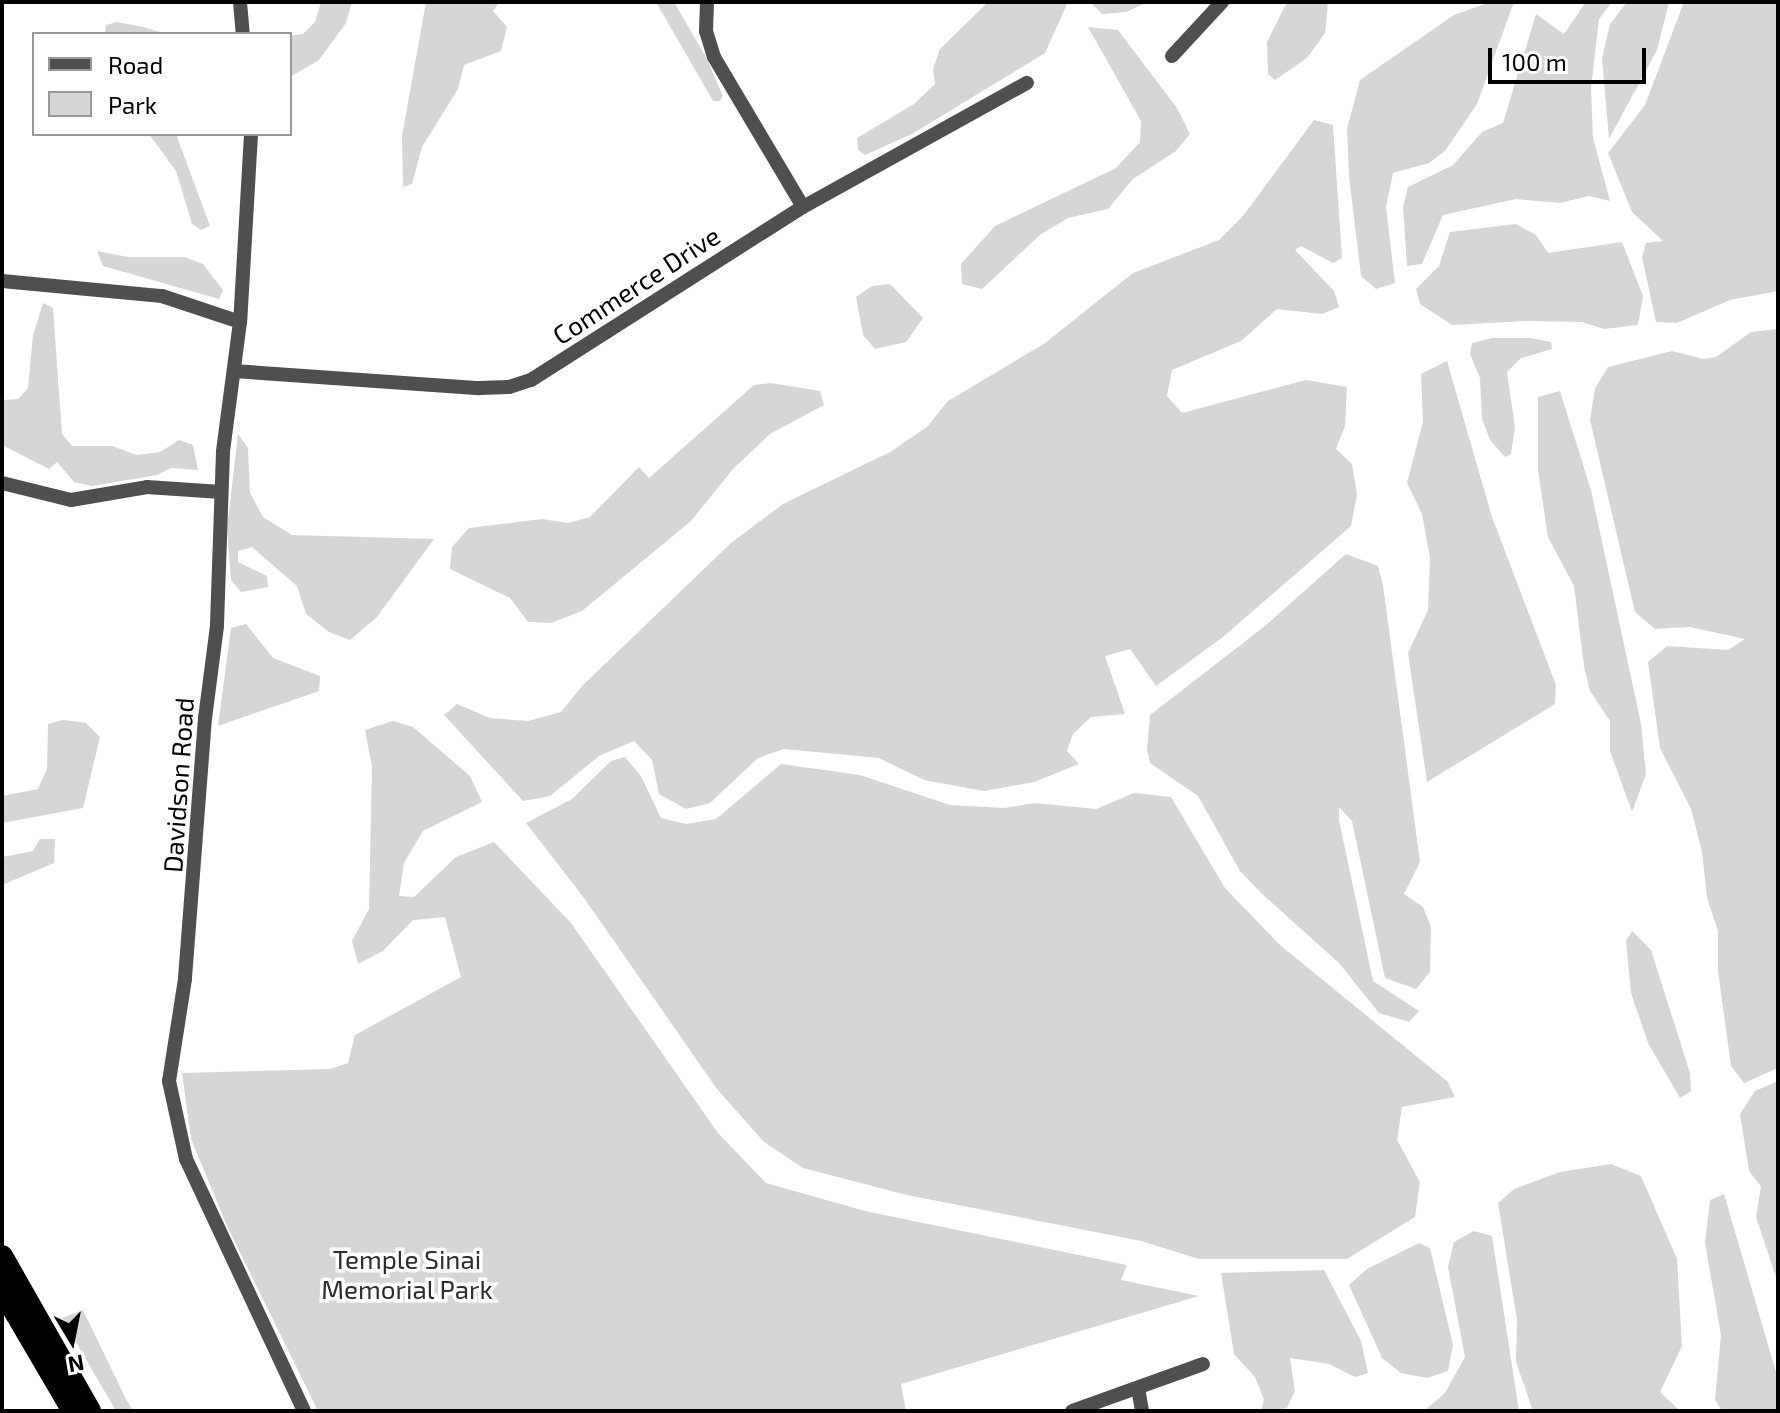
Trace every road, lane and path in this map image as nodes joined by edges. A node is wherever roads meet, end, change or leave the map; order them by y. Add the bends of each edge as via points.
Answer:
1 (240, 2) edge
2 (707, 2) edge
3 (1222, 2) edge
4 (243, 32) edge
5 (1172, 56) dead end
6 (1027, 83) dead end
7 (251, 136) edge
8 (803, 207) junction
9 (2, 281) edge
10 (240, 322) junction
11 (234, 371) junction
12 (2, 483) edge
13 (221, 492) junction
14 (2, 1256) edge
15 (2, 1290) edge
16 (1203, 1364) dead end
17 (1138, 1388) junction
18 (73, 1411) edge
19 (90, 1411) edge
20 (304, 1411) edge
21 (1072, 1411) edge
22 (1142, 1411) edge

1 - 4 street
2 - 8 street via 706,31 714,57
3 - 5 street
6 - 8 street, Commerce Drive
7 - 10 street, Davidson Road
8 - 11 street, Commerce Drive via 561,362 509,387
9 - 10 street via 162,296
10 - 11 street, Davidson Road
11 - 13 street, Davidson Road
12 - 13 street via 71,500 147,487
13 - 20 street, Davidson Road via 217,626 185,979 169,1081 186,1159
14 - 19 highway
15 - 18 highway
16 - 17 street
17 - 21 street
17 - 22 street

